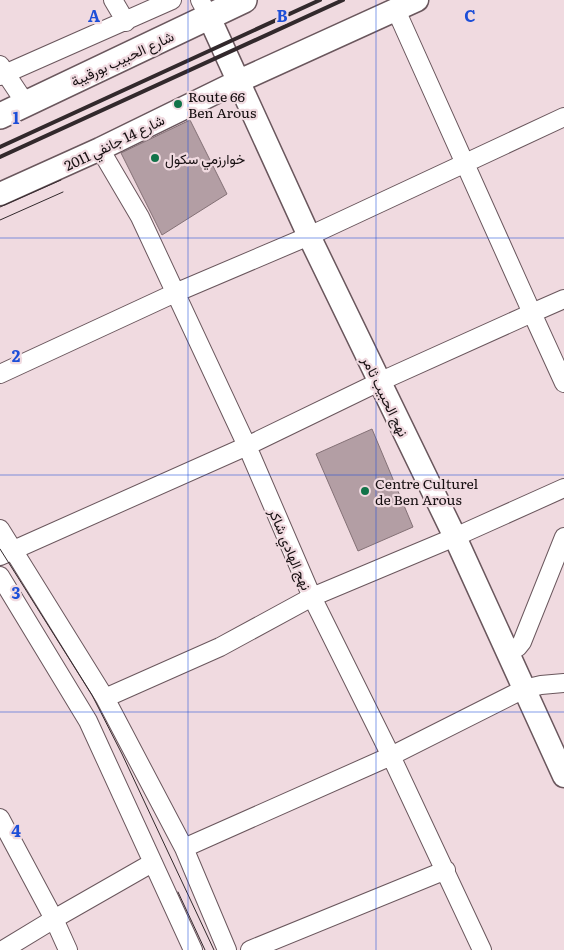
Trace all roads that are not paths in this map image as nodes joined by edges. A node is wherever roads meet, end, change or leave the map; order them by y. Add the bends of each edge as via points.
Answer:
1 (112, 0) edge
2 (172, 0) edge
3 (244, 0) edge
4 (417, 0) edge
5 (204, 8) edge
6 (396, 10) junction
7 (126, 22) junction
8 (2, 72) edge
9 (239, 81) junction
10 (26, 104) junction
11 (0, 116) edge
12 (564, 116) edge
13 (100, 149) junction
14 (465, 162) junction
15 (0, 194) edge
16 (308, 236) junction
17 (175, 293) junction
18 (564, 299) edge
19 (532, 312) junction
20 (0, 374) edge
21 (379, 382) junction
22 (564, 382) edge
23 (247, 446) junction
24 (564, 488) edge
25 (0, 529) edge
26 (455, 536) junction
27 (564, 537) edge
28 (7, 553) edge
29 (0, 576) edge
30 (312, 597) junction
31 (508, 653) junction
32 (564, 683) edge
33 (524, 689) junction
34 (105, 698) junction
35 (391, 756) junction
36 (564, 776) edge
37 (0, 818) edge
38 (184, 848) junction
39 (152, 863) junction
40 (446, 870) junction
41 (54, 919) junction
42 (4, 950) edge
43 (68, 950) edge
44 (193, 950) edge
45 (228, 950) edge
46 (250, 950) edge
47 (482, 950) edge

1 - 7 street
2 - 7 street
3 - 5 main road, شارع الحبيب بورقيبة
4 - 6 street, شارع 14 جانفي 2011
5 - 9 street, نهج الحبيب ثامر
5 - 10 main road, شارع الحبيب بورقيبة
6 - 9 street, شارع 14 جانفي 2011
6 - 14 street
7 - 8 street
8 - 10 street
9 - 13 street, شارع 14 جانفي 2011
9 - 16 street, نهج الحبيب ثامر
10 - 11 main road, شارع الحبيب بورقيبة
12 - 14 street
13 - 15 street, شارع 14 جانفي 2011
13 - 17 street, نهج الهادي شاكر via 140,217
14 - 16 street
14 - 19 street
16 - 17 street
16 - 21 street, نهج الحبيب ثامر
17 - 20 street
17 - 23 street, نهج الهادي شاكر
18 - 19 street
19 - 21 street
19 - 22 street
21 - 23 street
21 - 26 street, نهج الحبيب ثامر
23 - 28 street
23 - 30 street, نهج الهادي شاكر
24 - 26 street
25 - 28 street
26 - 30 street
26 - 31 street, نهج الحبيب ثامر
27 - 31 street via 522,642
28 - 34 street
29 - 39 street via 88,721
30 - 34 street via 220,647
30 - 35 street, نهج الهادي شاكر
31 - 33 street, نهج الحبيب ثامر
32 - 33 street
33 - 35 street
33 - 36 street, نهج الحبيب ثامر
34 - 38 street
35 - 38 street
35 - 40 street, نهج الهادي شاكر
37 - 41 street
38 - 45 street
39 - 41 street
39 - 44 street
40 - 46 street
40 - 47 street, نهج الهادي شاكر
41 - 42 street
41 - 43 street

